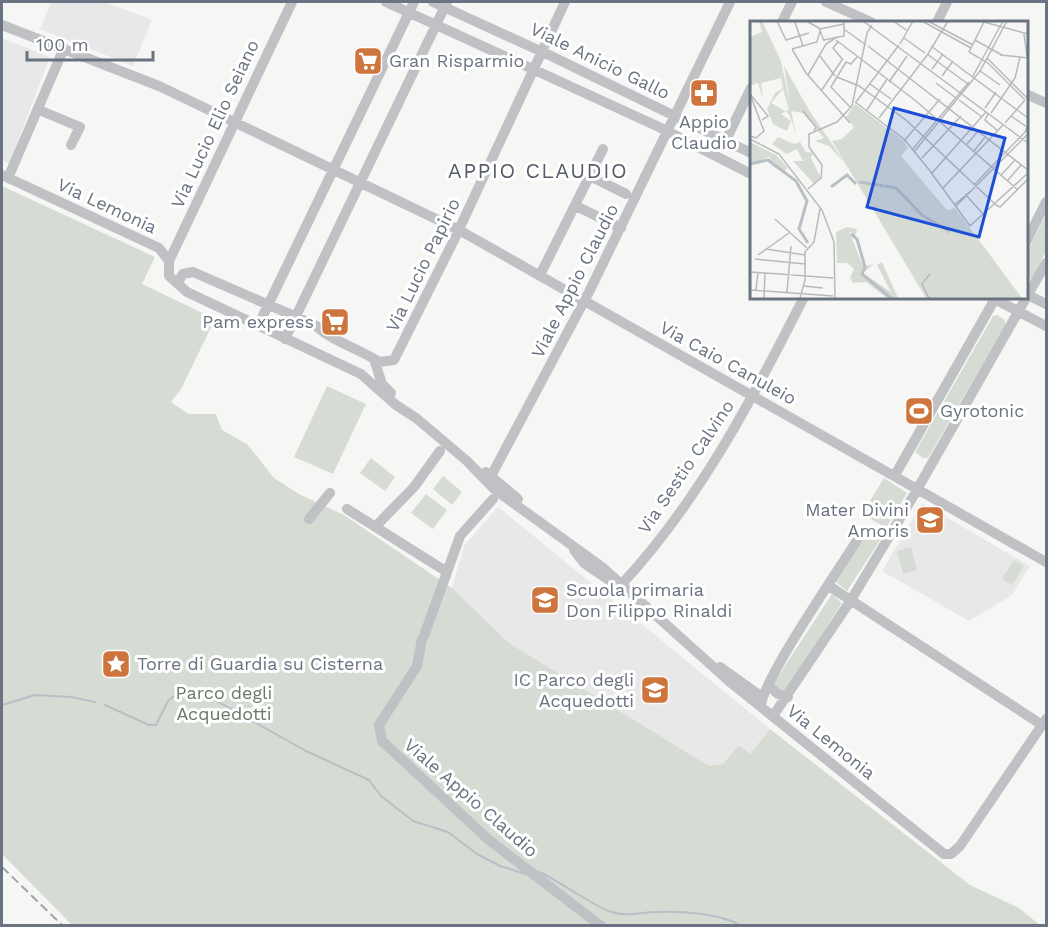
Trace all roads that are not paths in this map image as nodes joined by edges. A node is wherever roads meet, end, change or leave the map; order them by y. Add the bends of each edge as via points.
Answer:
1 (292, 2) edge
2 (386, 2) edge
3 (433, 2) edge
4 (565, 2) edge
5 (730, 2) edge
6 (792, 2) edge
7 (826, 2) edge
8 (947, 2) edge
9 (445, 4) edge
10 (411, 7) edge
11 (784, 19) edge
12 (869, 21) edge
13 (938, 21) edge
14 (436, 24) junction
15 (2, 25) edge
16 (64, 48) junction
17 (542, 51) junction
18 (534, 69) junction
19 (750, 90) edge
20 (1027, 93) edge
21 (1047, 103) edge
22 (39, 110) junction
23 (675, 116) junction
24 (233, 124) junction
25 (668, 131) junction
26 (726, 140) junction
27 (71, 145) dead end
28 (603, 149) dead end
29 (750, 152) edge
30 (334, 171) junction
31 (750, 173) edge
32 (5, 176) edge
33 (590, 176) junction
34 (358, 183) junction
35 (626, 194) dead end
36 (1047, 202) edge
37 (576, 206) junction
38 (621, 228) junction
39 (459, 231) junction
40 (1027, 240) edge
41 (169, 261) junction
42 (1047, 263) edge
43 (540, 275) junction
44 (178, 282) junction
45 (1027, 295) edge
46 (803, 298) edge
47 (994, 298) edge
48 (1026, 298) edge
49 (585, 300) junction
50 (1047, 304) edge
51 (269, 305) junction
52 (1020, 312) junction
53 (296, 317) junction
54 (258, 326) junction
55 (1047, 326) edge
56 (285, 339) junction
57 (374, 359) junction
58 (361, 374) junction
59 (753, 397) junction
60 (416, 418) junction
61 (440, 451) dead end
62 (467, 461) junction
63 (895, 475) junction
64 (491, 476) junction
65 (918, 488) junction
66 (496, 491) junction
67 (330, 493) dead end
68 (347, 509) dead end
69 (309, 519) dead end
70 (375, 527) junction
71 (890, 534) junction
72 (1047, 562) edge
73 (447, 572) junction
74 (620, 586) junction
75 (829, 586) junction
76 (851, 600) junction
77 (768, 685) junction
78 (788, 697) junction
79 (761, 701) junction
80 (773, 716) junction
81 (1044, 722) edge
82 (601, 926) edge

1 - 24 street, Via Lucio Elio Seiano
2 - 10 street, Viale Anicio Gallo
3 - 9 street, Viale Anicio Gallo
4 - 17 street, Via Lucio Papirio
5 - 23 street, Viale Appio Claudio
6 - 11 street
7 - 12 street
8 - 13 street
9 - 14 street
9 - 17 street, Viale Anicio Gallo
10 - 14 street, Viale Anicio Gallo
10 - 30 street
14 - 18 street, Viale Anicio Gallo
14 - 34 street
15 - 16 street, Via Caio Canuleio
16 - 22 street
16 - 24 street, Via Caio Canuleio via 137,77
17 - 18 street, Via Lucio Papirio
17 - 23 street, Viale Anicio Gallo
18 - 25 street, Viale Anicio Gallo
18 - 39 street, Via Lucio Papirio
19 - 26 street
20 - 21 street
22 - 27 street via 80,127
22 - 32 street
23 - 25 street, Viale Appio Claudio
23 - 26 street, Viale Anicio Gallo
24 - 30 street, Via Caio Canuleio
24 - 41 street, Via Lucio Elio Seiano
25 - 31 street, Viale Anicio Gallo
25 - 38 street, Viale Appio Claudio
26 - 29 street, Viale Anicio Gallo
28 - 33 street
30 - 34 street, Via Caio Canuleio
30 - 51 street
32 - 41 street, Via Lemonia via 159,248
33 - 35 street
33 - 37 street
34 - 39 street, Via Caio Canuleio
34 - 53 street
36 - 40 street
37 - 38 street
37 - 43 street
38 - 49 street, Viale Appio Claudio
39 - 43 street, Via Caio Canuleio
39 - 57 street, Via Lucio Papirio via 395,358 385,363
41 - 44 street, Via Lemonia via 168,274
42 - 45 street
43 - 49 street, Via Caio Canuleio
44 - 51 street via 184,273 193,272
44 - 54 street, Via Lemonia via 187,292
45 - 50 street
46 - 59 street, Via Sestio Calvino
47 - 52 street
47 - 63 street
48 - 52 street
49 - 59 street, Via Caio Canuleio
49 - 64 street, Viale Appio Claudio
51 - 53 street
51 - 54 street
52 - 55 street
52 - 65 street
53 - 56 street
53 - 57 street
54 - 56 street, Via Lemonia
56 - 58 street, Via Lemonia
57 - 58 street
57 - 60 street, Via Lemonia via 384,386
58 - 60 street, Via Lemonia
59 - 63 street, Via Caio Canuleio
59 - 74 street, Via Sestio Calvino via 679,511
60 - 62 street, Via Lemonia
61 - 70 street via 414,487
62 - 64 street, Via Lemonia
62 - 66 street, Via Lemonia
63 - 65 street, Via Caio Canuleio
64 - 66 street, Via Lemonia
65 - 71 street
65 - 72 street, Via Caio Canuleio
66 - 73 street, Viale Appio Claudio via 462,534
66 - 74 street, Via Lemonia via 530,513 594,572
67 - 69 street
68 - 70 street
70 - 73 street
71 - 75 street via 862,534
71 - 76 street
73 - 82 street, Viale Appio Claudio via 423,637 417,666 379,725 381,738 477,830
74 - 79 street, Via Lemonia via 706,660 733,674
75 - 76 street
75 - 77 street
76 - 78 street
76 - 81 street
77 - 78 street
77 - 79 street
78 - 80 street
79 - 80 street, Via Lemonia
80 - 81 street, Via Lemonia via 946,854 960,846

